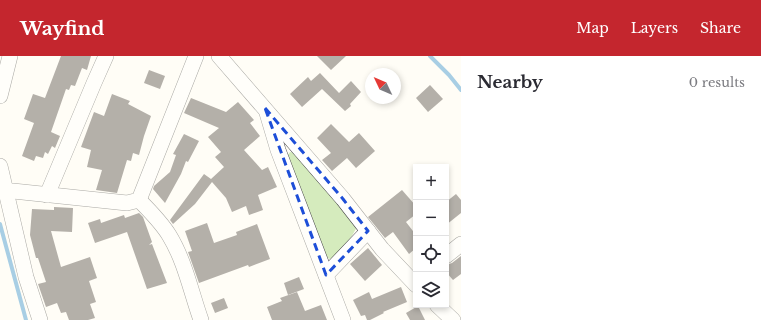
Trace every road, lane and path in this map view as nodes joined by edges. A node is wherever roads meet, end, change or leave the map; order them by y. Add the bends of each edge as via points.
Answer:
1 (10, 56) edge
2 (106, 56) edge
3 (196, 56) edge
4 (219, 56) edge
5 (0, 96) edge
6 (265, 108) junction
7 (0, 166) edge
8 (3, 191) edge
9 (47, 195) junction
10 (139, 200) junction
11 (368, 231) junction
12 (461, 244) edge
13 (449, 254) edge
14 (326, 275) junction
15 (413, 280) edge
16 (441, 308) edge
17 (40, 320) edge
18 (201, 320) edge
19 (343, 320) edge
20 (453, 320) edge

1 - 5 street
2 - 9 street
3 - 10 street
4 - 6 street
6 - 11 street
6 - 14 street via 278,150
7 - 8 street
8 - 9 street
8 - 17 street
9 - 10 street via 127,203
10 - 18 street via 158,219 178,252
11 - 14 street
11 - 15 street via 395,264
12 - 13 street
14 - 19 street
16 - 20 street

